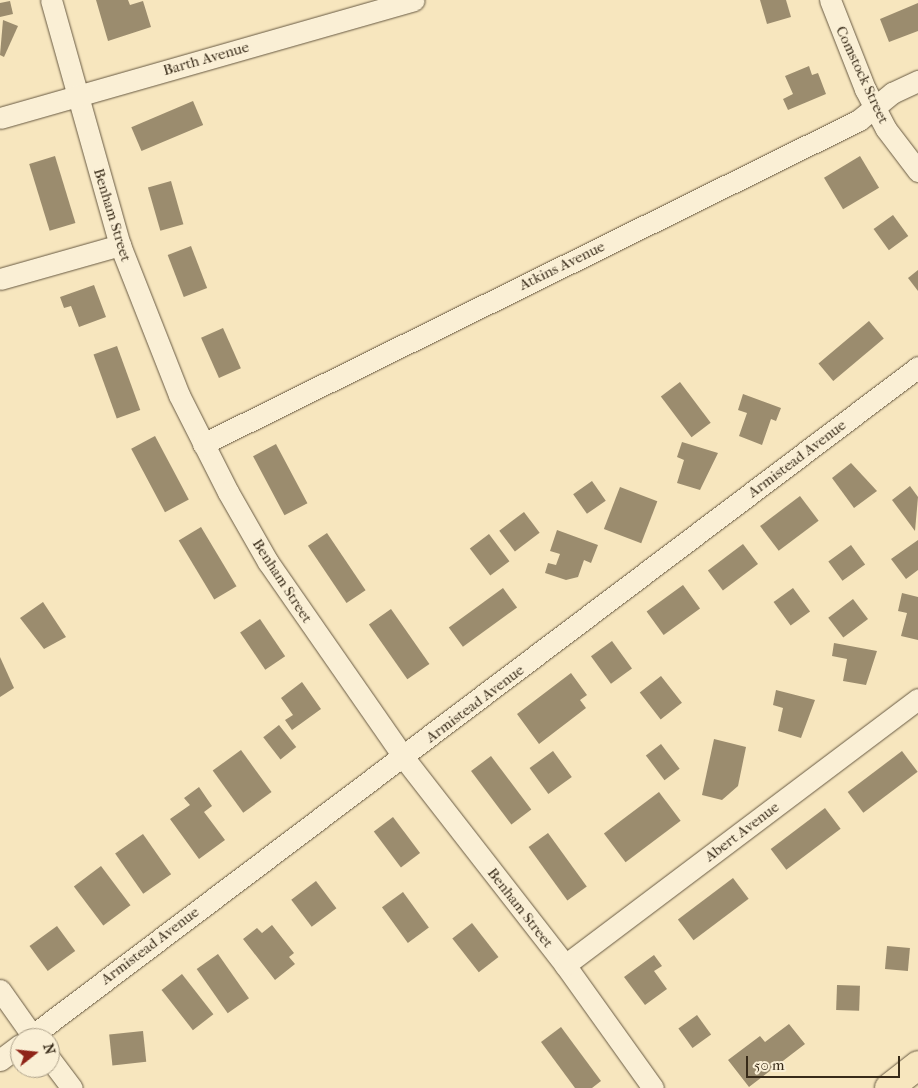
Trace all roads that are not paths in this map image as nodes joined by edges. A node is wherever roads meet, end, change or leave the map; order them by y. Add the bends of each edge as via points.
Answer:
1 (50, 0) edge
2 (413, 0) edge
3 (830, 0) edge
4 (918, 81) edge
5 (78, 96) junction
6 (874, 107) junction
7 (0, 118) edge
8 (918, 171) edge
9 (120, 244) junction
10 (0, 279) edge
11 (918, 367) edge
12 (203, 444) junction
13 (918, 699) edge
14 (404, 758) junction
15 (565, 965) junction
16 (0, 990) edge
17 (22, 1028) edge
18 (44, 1028) edge
19 (918, 1065) edge
20 (60, 1072) edge
21 (72, 1088) edge
22 (652, 1088) edge
23 (889, 1088) edge

1 - 5 street, Benham Street
2 - 5 street, Barth Avenue
3 - 6 street, Comstock Street
4 - 6 street, Atkins Avenue
5 - 7 street, Barth Avenue
5 - 9 street, Benham Street
6 - 8 street, Comstock Street
6 - 12 street, Atkins Avenue via 859,120
9 - 10 street
9 - 12 street, Benham Street via 151,330
11 - 14 street, Armistead Avenue
12 - 14 street, Benham Street via 268,562
13 - 15 street, Abert Avenue
14 - 15 street, Benham Street
14 - 18 street, Armistead Avenue
15 - 22 street, Benham Street
16 - 17 street
19 - 23 main road
20 - 21 street

